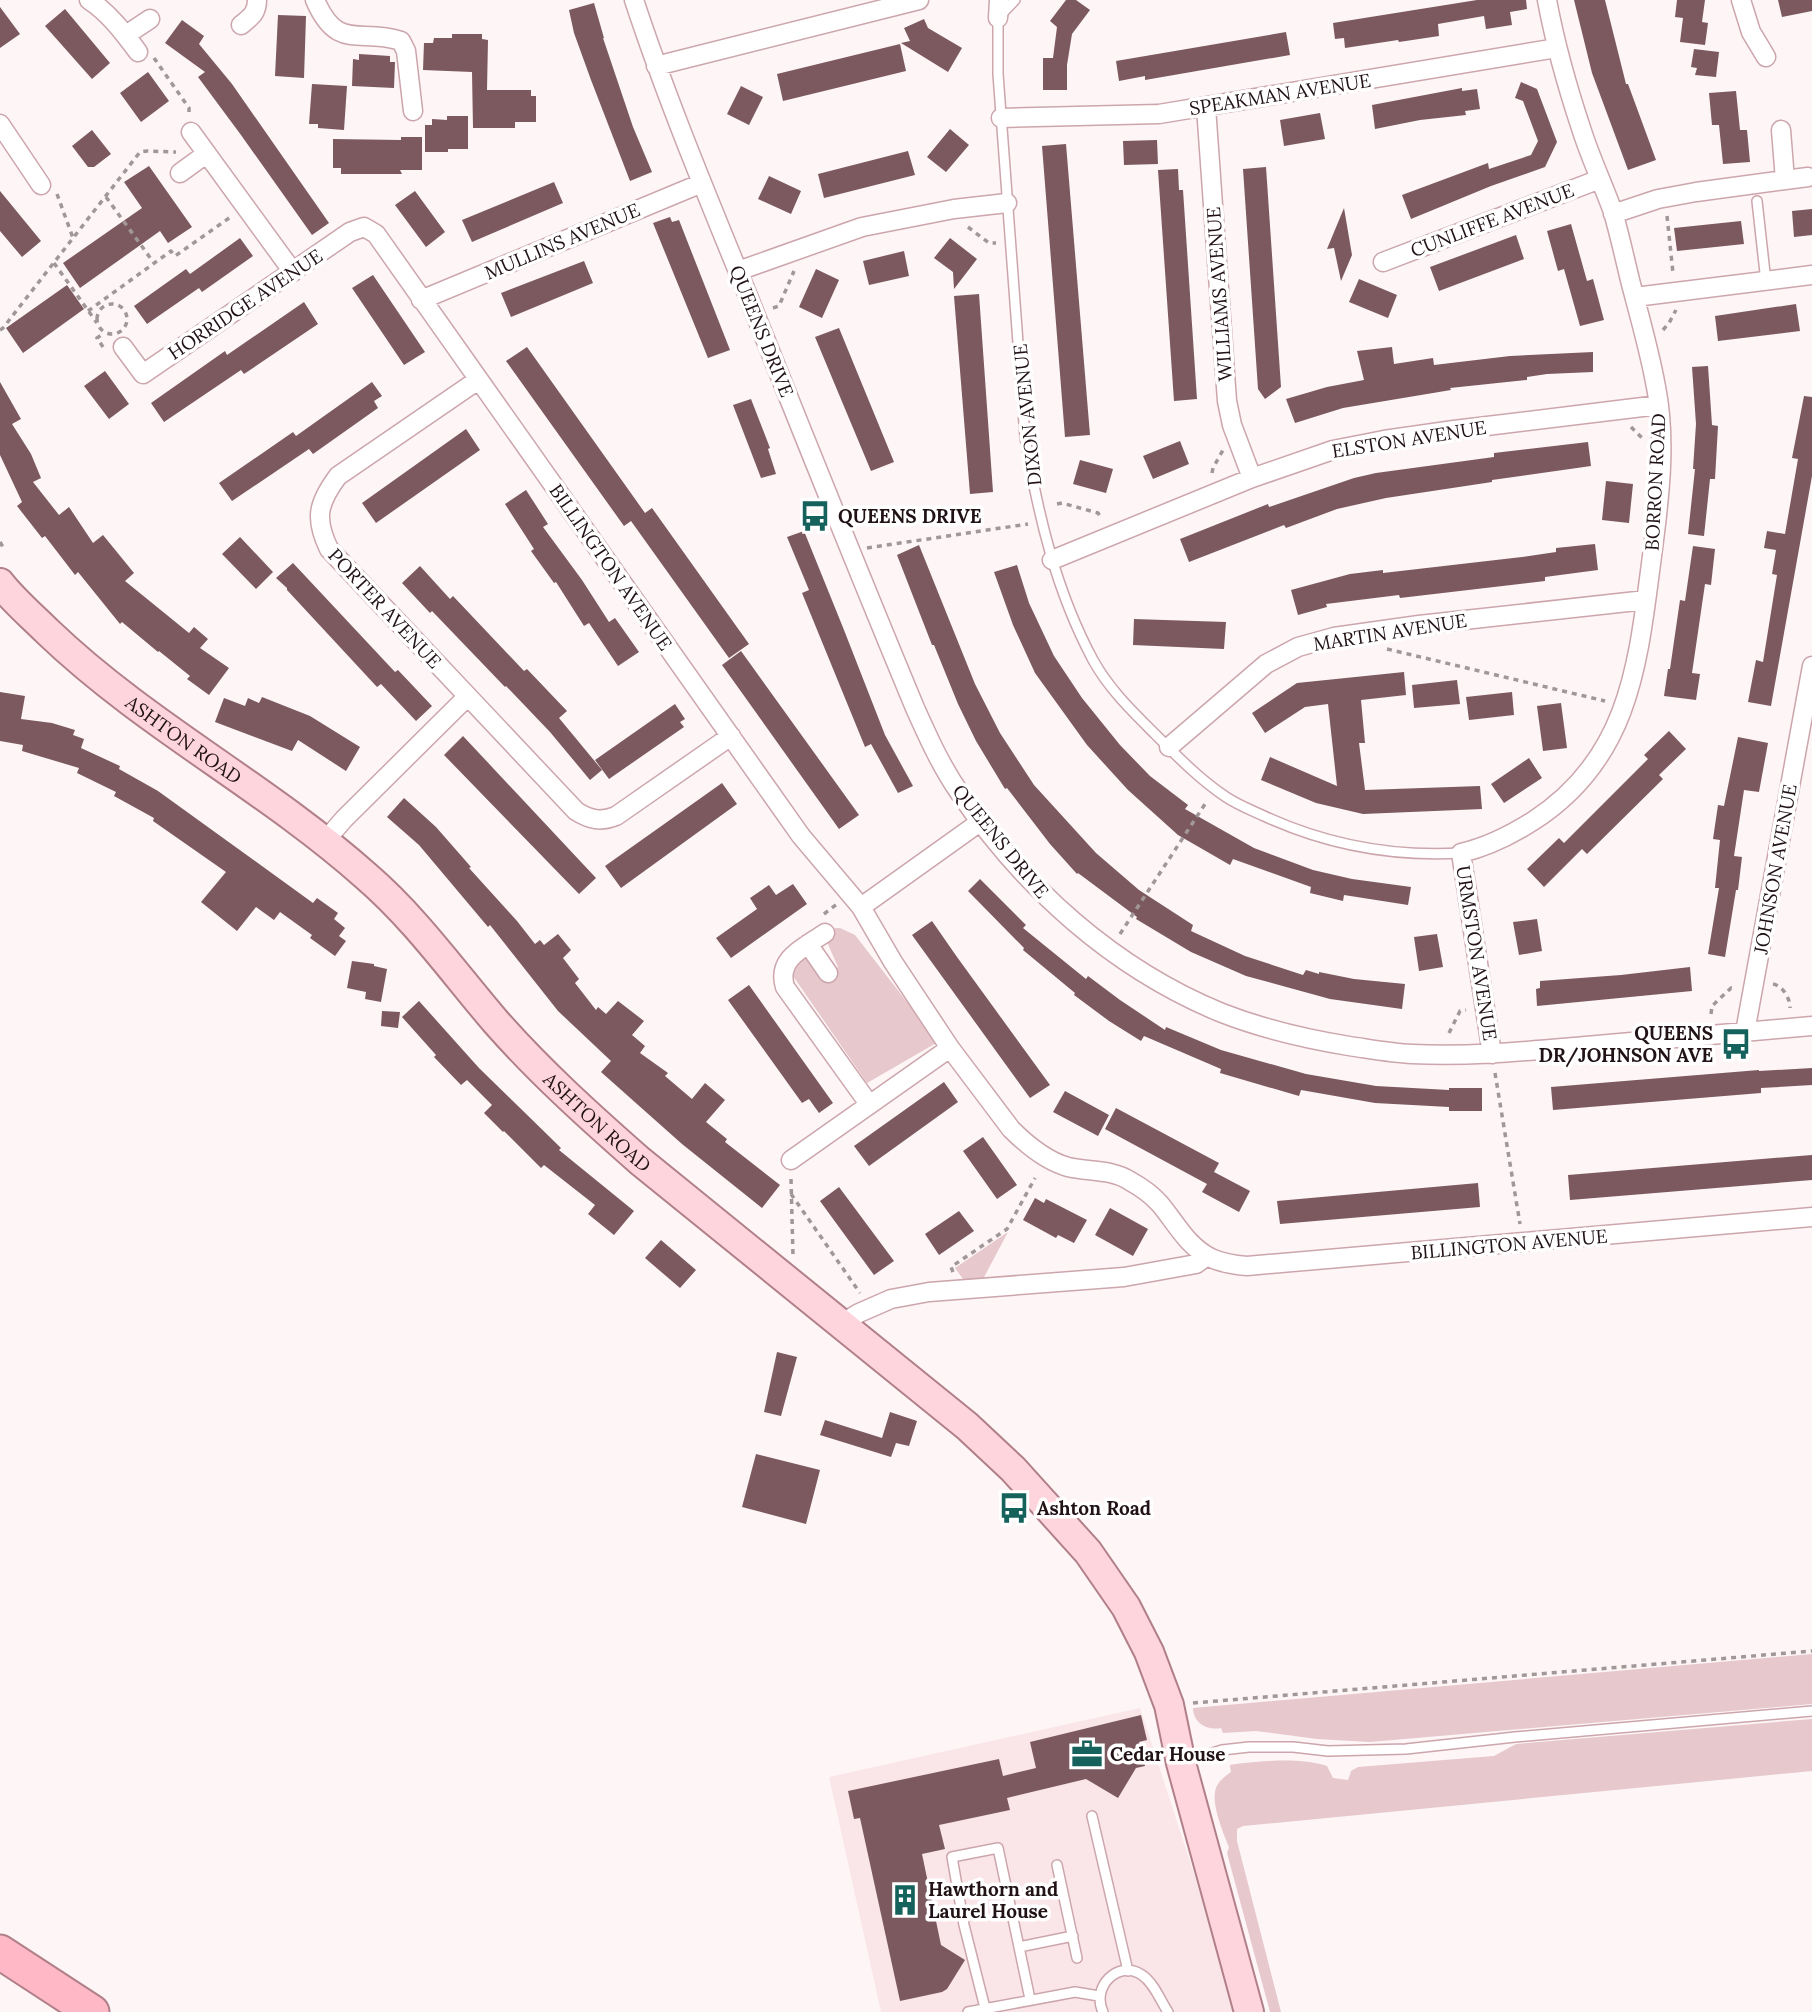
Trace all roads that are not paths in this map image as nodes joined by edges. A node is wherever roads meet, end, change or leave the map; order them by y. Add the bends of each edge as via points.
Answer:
1 (89, 0) edge
2 (257, 0) edge
3 (315, 0) edge
4 (634, 0) edge
5 (919, 0) edge
6 (1015, 0) edge
7 (1547, 0) edge
8 (1741, 0) edge
9 (868, 6) edge
10 (999, 9) edge
11 (150, 19) dead end
12 (241, 25) dead end
13 (126, 35) junction
14 (1557, 48) junction
15 (138, 52) road end
16 (1767, 57) dead end
17 (656, 66) junction
18 (1206, 107) junction
19 (413, 111) dead end
20 (1001, 118) junction
21 (0, 124) edge
22 (1781, 130) dead end
23 (191, 132) road end
24 (206, 154) junction
25 (180, 173) dead end
26 (1810, 177) edge
27 (1600, 179) junction
28 (1785, 180) junction
29 (702, 183) junction
30 (41, 185) road end
31 (1756, 201) dead end
32 (1007, 203) junction
33 (1613, 214) junction
34 (376, 234) joint
35 (1383, 262) dead end
36 (738, 271) junction
37 (293, 272) junction
38 (1812, 275) edge
39 (1766, 282) junction
40 (1635, 297) junction
41 (421, 300) junction
42 (123, 347) dead end
43 (478, 380) junction
44 (1659, 405) junction
45 (1252, 478) junction
46 (1052, 560) junction
47 (4, 594) edge
48 (1646, 600) junction
49 (1812, 666) edge
50 (467, 697) junction
51 (731, 736) junction
52 (1169, 747) junction
53 (980, 821) junction
54 (326, 841) junction
55 (1461, 853) junction
56 (856, 901) junction
57 (825, 933) road end
58 (808, 944) junction
59 (828, 973) dead end
60 (1812, 1026) edge
61 (1745, 1032) junction
62 (950, 1048) junction
63 (1492, 1054) junction
64 (869, 1104) junction
65 (791, 1160) road end
66 (1812, 1217) edge
67 (1208, 1256) junction
68 (841, 1324) junction
69 (1812, 1712) edge
70 (1181, 1763) junction
71 (1092, 1816) dead end
72 (1057, 1865) dead end
73 (1073, 1936) junction
74 (1019, 1947) junction
75 (0, 1952) edge
76 (1077, 1958) dead end
77 (1128, 1971) junction
78 (1099, 1996) junction
79 (1030, 1999) junction
80 (985, 2008) junction
81 (1243, 2011) edge
82 (92, 2012) edge
83 (968, 2012) edge
84 (1103, 2012) edge
85 (1168, 2012) edge

1 - 13 street
2 - 12 street via 253,16
3 - 19 street via 335,30 401,41
4 - 17 street, QUEENS DRIVE
5 - 9 street
6 - 10 lane, DIXON AVENUE
7 - 14 street, BORRON ROAD
8 - 16 street via 1751,32
9 - 17 street
10 - 20 lane, DIXON AVENUE
11 - 13 street
13 - 15 street
14 - 18 street, SPEAKMAN AVENUE
14 - 27 street, BORRON ROAD
17 - 29 street, QUEENS DRIVE
18 - 20 street, SPEAKMAN AVENUE via 1130,116
18 - 45 street, WILLIAMS AVENUE via 1227,401
20 - 32 lane, DIXON AVENUE
21 - 30 street
22 - 28 street
23 - 24 street
24 - 25 street
24 - 37 street
26 - 28 street
27 - 33 street, BORRON ROAD
27 - 35 street, CUNLIFFE AVENUE
28 - 33 street via 1696,191
29 - 36 street, QUEENS DRIVE
29 - 41 street, MULLINS AVENUE
31 - 39 lane
32 - 36 street via 862,227
32 - 46 lane, DIXON AVENUE via 1025,437
33 - 40 street, BORRON ROAD
34 - 37 street, HORRIDGE AVENUE via 356,228
34 - 41 street, BILLINGTON AVENUE
36 - 53 street, QUEENS DRIVE via 915,708 939,758
37 - 42 street, HORRIDGE AVENUE via 143,373
38 - 39 street
39 - 40 street
40 - 44 street, BORRON ROAD
41 - 43 street, BILLINGTON AVENUE
43 - 50 street, PORTER AVENUE via 338,476 327,491 319,520 329,548
43 - 51 street, BILLINGTON AVENUE
44 - 45 street, ELSTON AVENUE via 1384,440 1332,450
44 - 48 street, BORRON ROAD via 1661,452
45 - 46 street, ELSTON AVENUE
46 - 52 lane, DIXON AVENUE via 1094,662 1119,697
47 - 54 main road, ASHTON ROAD via 105,683
48 - 52 street, MARTIN AVENUE via 1419,625 1298,647 1266,664
48 - 55 street, BORRON ROAD via 1625,705 1610,741 1592,766 1545,813 1514,833
49 - 61 street, JOHNSON AVENUE
50 - 51 street, PORTER AVENUE via 576,811 596,820 616,816
50 - 54 street
51 - 56 street, BILLINGTON AVENUE via 801,836
52 - 55 lane, DIXON AVENUE via 1223,795 1303,832 1387,852
53 - 56 street
53 - 63 street, QUEENS DRIVE via 1067,917 1128,963 1223,1014 1319,1041 1411,1054
54 - 68 main road, ASHTON ROAD via 403,912 498,1024 596,1123
55 - 63 street, URMSTON AVENUE
56 - 62 street, BILLINGTON AVENUE
57 - 58 street
58 - 59 street
58 - 64 street via 785,962 785,987
60 - 61 street, QUEENS DRIVE
61 - 63 street, QUEENS DRIVE
62 - 64 street
62 - 67 street, BILLINGTON AVENUE via 1022,1140 1049,1160 1068,1167 1127,1178 1158,1202 1186,1238
64 - 65 street
66 - 67 street, BILLINGTON AVENUE via 1247,1266
67 - 68 street via 1196,1264 1124,1277 891,1299
68 - 70 main road, ASHTON ROAD via 967,1426 1088,1552 1126,1607 1149,1652 1169,1705
69 - 70 lane via 1406,1749 1249,1747
70 - 81 main road, ASHTON ROAD
71 - 77 lane
72 - 73 lane
73 - 74 lane
73 - 76 lane
74 - 79 lane
74 - 80 lane via 998,1848 952,1857
75 - 82 highway
77 - 78 lane via 1112,1975
77 - 85 lane via 1149,1981
78 - 79 lane via 1075,1992
78 - 84 lane
79 - 80 lane
80 - 83 lane

